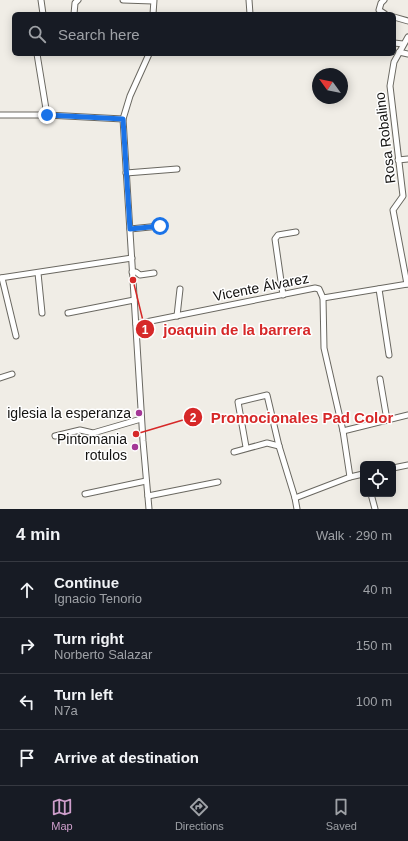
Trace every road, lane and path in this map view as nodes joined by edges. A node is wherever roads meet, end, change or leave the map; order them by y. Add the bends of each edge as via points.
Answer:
1 (41, 0) edge
2 (78, 0) edge
3 (123, 0) edge
4 (154, 0) edge
5 (248, 0) edge
6 (384, 0) edge
7 (43, 12) edge
8 (74, 12) edge
9 (154, 12) edge
10 (250, 12) edge
11 (382, 12) edge
12 (396, 18) edge
13 (408, 21) edge
14 (408, 37) edge
15 (396, 42) edge
16 (403, 44) junction
17 (399, 52) junction
18 (408, 54) edge
19 (37, 56) edge
20 (148, 56) edge
21 (0, 115) edge
22 (47, 115) junction
23 (123, 119) junction
24 (408, 159) edge
25 (398, 160) junction
26 (177, 169) dead end
27 (126, 173) junction
28 (160, 226) dead end
29 (130, 229) junction
30 (296, 232) dead end
31 (132, 258) junction
32 (38, 272) junction
33 (132, 272) junction
34 (154, 273) dead end
35 (1, 278) edge
36 (408, 284) edge
37 (180, 289) dead end
38 (380, 289) junction
39 (283, 295) junction
40 (323, 298) junction
41 (134, 300) junction
42 (42, 313) dead end
43 (68, 313) dead end
44 (177, 316) junction
45 (136, 324) junction
46 (16, 336) dead end
47 (389, 355) dead end
48 (12, 374) dead end
49 (0, 378) edge
50 (380, 379) dead end
51 (408, 415) edge
52 (141, 419) junction
53 (386, 420) junction
54 (343, 431) junction
55 (55, 436) dead end
56 (279, 446) junction
57 (246, 447) junction
58 (234, 452) dead end
59 (408, 465) edge
60 (396, 467) edge
61 (360, 475) edge
62 (350, 477) junction
63 (146, 482) junction
64 (218, 482) dead end
65 (85, 494) dead end
66 (148, 496) junction
67 (372, 497) edge
68 (295, 498) junction
69 (149, 509) edge
70 (297, 509) edge
71 (375, 509) edge

1 - 7 street
2 - 8 street
3 - 4 street
4 - 9 street
5 - 10 street
6 - 11 street via 379,10
12 - 13 street
14 - 16 street, Rosa Robalino
15 - 16 street
16 - 17 street, Rosa Robalino
17 - 18 street
17 - 25 street, Rosa Robalino via 394,62 390,86
19 - 22 street
20 - 23 street via 130,96
21 - 22 street
22 - 23 street
23 - 27 street
24 - 25 street
25 - 36 street, Rosa Robalino via 404,196 393,210
26 - 27 street
27 - 29 street
28 - 29 street
29 - 31 street
30 - 39 street via 278,235 275,238
31 - 32 street
31 - 33 street
32 - 35 street
32 - 42 street
33 - 34 street via 140,275
33 - 41 street
35 - 46 street
36 - 38 street, Vicente Álvarez
37 - 44 street
38 - 40 street, Vicente Álvarez
38 - 47 street
39 - 40 street, Vicente Álvarez via 315,288 321,291
39 - 44 street, Vicente Álvarez
40 - 54 street via 324,348
41 - 43 street
41 - 45 street
44 - 45 street, Vicente Álvarez
45 - 52 street
48 - 49 street
50 - 53 street
51 - 53 street
52 - 55 street via 93,433 80,430
52 - 63 street
53 - 54 street
54 - 62 street
56 - 57 street via 266,443
56 - 57 street via 269,397 264,394 238,402
56 - 68 street
57 - 58 street
59 - 60 street
61 - 62 street
62 - 68 street
63 - 65 street
63 - 66 street
64 - 66 street
66 - 69 street
67 - 71 street
68 - 70 street

